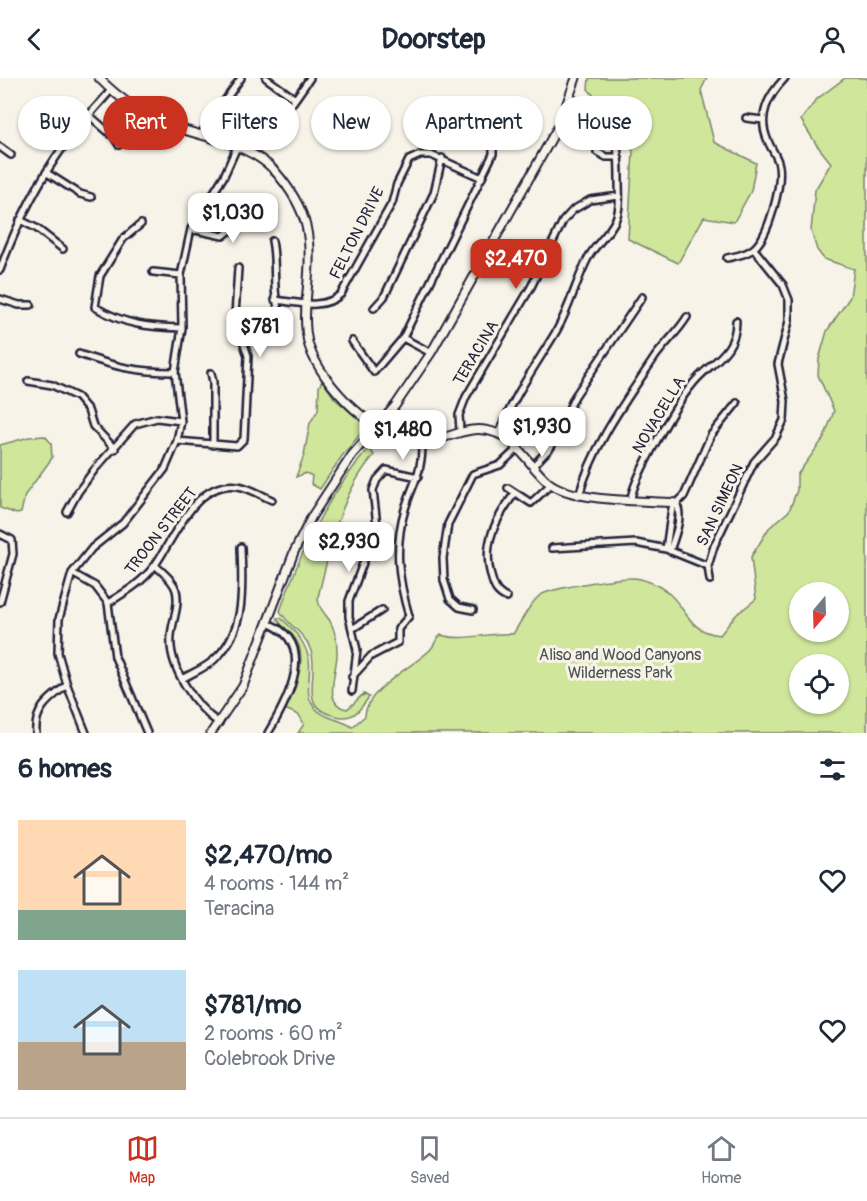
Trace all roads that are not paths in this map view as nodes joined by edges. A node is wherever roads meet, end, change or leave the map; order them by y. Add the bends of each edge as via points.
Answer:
1 (99, 78) edge
2 (241, 78) edge
3 (266, 78) edge
4 (310, 78) edge
5 (576, 78) edge
6 (785, 78) edge
7 (111, 90) junction
8 (228, 96) edge
9 (291, 96) edge
10 (296, 96) edge
11 (571, 96) edge
12 (91, 115) edge
13 (91, 117) edge
14 (746, 117) dead end
15 (763, 120) junction
16 (103, 127) edge
17 (555, 132) edge
18 (200, 134) edge
19 (0, 147) edge
20 (62, 150) edge
21 (236, 150) edge
22 (242, 150) edge
23 (493, 150) edge
24 (618, 150) edge
25 (597, 152) dead end
26 (11, 154) dead end
27 (619, 157) junction
28 (442, 158) junction
29 (47, 173) junction
30 (482, 178) junction
31 (619, 196) junction
32 (91, 197) dead end
33 (252, 201) dead end
34 (20, 220) junction
35 (141, 224) dead end
36 (191, 229) junction
37 (272, 241) dead end
38 (63, 249) dead end
39 (754, 249) junction
40 (727, 258) dead end
41 (238, 268) dead end
42 (0, 270) edge
43 (153, 272) dead end
44 (181, 275) junction
45 (642, 297) dead end
46 (0, 299) edge
47 (274, 300) junction
48 (306, 303) junction
49 (31, 305) dead end
50 (374, 308) dead end
51 (687, 317) dead end
52 (736, 321) dead end
53 (285, 323) dead end
54 (182, 328) junction
55 (403, 338) junction
56 (352, 341) dead end
57 (431, 353) junction
58 (79, 354) dead end
59 (175, 372) junction
60 (211, 373) dead end
61 (28, 381) dead end
62 (736, 404) dead end
63 (181, 421) junction
64 (377, 425) junction
65 (460, 431) junction
66 (499, 434) junction
67 (177, 441) junction
68 (422, 442) junction
69 (213, 445) junction
70 (115, 449) junction
71 (517, 449) junction
72 (533, 466) junction
73 (418, 477) junction
74 (551, 484) junction
75 (508, 488) dead end
76 (515, 493) junction
77 (579, 496) junction
78 (272, 500) dead end
79 (630, 500) junction
80 (676, 503) junction
81 (67, 512) dead end
82 (0, 534) edge
83 (241, 547) dead end
84 (552, 548) dead end
85 (668, 550) junction
86 (155, 565) junction
87 (708, 566) junction
88 (72, 573) junction
89 (710, 580) dead end
90 (507, 598) dead end
91 (0, 602) edge
92 (108, 603) junction
93 (382, 610) dead end
94 (473, 610) dead end
95 (267, 623) junction
96 (352, 629) junction
97 (352, 677) junction
98 (182, 679) junction
99 (67, 685) junction
100 (352, 691) dead end
101 (219, 723) junction
102 (36, 733) edge
103 (86, 733) edge
104 (147, 733) edge
105 (211, 733) edge
106 (268, 733) edge

1 - 7 main road
2 - 8 street
3 - 9 street
4 - 10 street
5 - 11 main road
6 - 15 street via 767,99
7 - 12 street
7 - 18 main road via 148,116
13 - 16 street
14 - 15 street
15 - 39 street via 780,174 766,230
17 - 57 main road
19 - 26 street
20 - 29 street
21 - 36 street
22 - 48 main road via 272,168 299,204 309,234
23 - 30 street
24 - 27 street
25 - 27 street
27 - 31 street
28 - 30 street, FELTON DRIVE
28 - 48 street, FELTON DRIVE via 431,154 409,160 392,203 341,294 323,304
28 - 50 street via 434,193 384,297
29 - 32 street
29 - 34 street
30 - 55 street
31 - 65 street, TERACINA via 590,200 563,221 531,287 466,397 459,415
31 - 66 street via 616,220 589,256 558,328 513,402
33 - 36 street via 236,226 223,236
34 - 38 street
34 - 42 street
35 - 54 street via 123,239 100,276 95,307 134,325
36 - 44 street
37 - 47 street
39 - 40 street
39 - 87 street, SAN SIMEON via 783,285 789,300 789,321 778,364 785,401 784,420 776,437 754,462
41 - 69 street via 236,316 248,356 244,439 237,446
43 - 44 street
44 - 54 street
45 - 72 street via 575,396 551,447
46 - 49 street
47 - 48 street, FELTON DRIVE
47 - 53 street
48 - 64 main road via 309,344 324,377 353,408
51 - 77 street via 656,356 606,435
52 - 79 street, NOVACELLA via 731,346 690,387 635,480
54 - 59 street
55 - 56 street via 374,372
55 - 57 street
57 - 64 main road
58 - 59 street via 116,368
59 - 63 street
60 - 69 street
61 - 70 street via 52,385 76,397 88,410 93,426
62 - 80 street via 709,439 684,496
63 - 67 street
63 - 70 street via 157,418 135,424
64 - 68 main road via 393,437
64 - 95 main road via 351,455 312,516
65 - 66 main road via 479,429
65 - 68 main road
66 - 71 main road
67 - 69 street
67 - 88 street via 165,469 130,514 92,548
68 - 73 street via 423,461
70 - 81 street via 89,477
71 - 72 main road
71 - 94 street via 500,465 473,474 447,527 443,548 446,588 456,605
72 - 74 main road
73 - 96 street via 386,470 373,489 377,525 349,601
73 - 97 street via 405,507 398,550 400,584 409,616 398,629 398,642 371,657
74 - 76 street via 531,503
74 - 77 main road
75 - 76 street
76 - 90 street via 495,524 488,556 494,587
77 - 79 main road
78 - 86 street, TROON STREET via 235,485 213,489 203,495 174,532
79 - 80 main road
80 - 85 street via 679,520
82 - 91 street via 12,540 13,554
83 - 98 street via 241,601 232,638 217,657
84 - 85 street via 626,542
85 - 87 street
86 - 92 street, TROON STREET via 134,587
86 - 98 street via 176,592 171,650
87 - 89 street, SAN SIMEON
88 - 92 street via 95,586
88 - 99 street via 59,619 58,653
92 - 104 street via 116,657
93 - 96 street
95 - 101 main road via 243,686
95 - 106 street via 291,639 297,660
96 - 97 street via 357,650
97 - 100 street
98 - 101 street via 196,704
99 - 102 street via 45,702 35,720
99 - 103 street
101 - 105 main road

